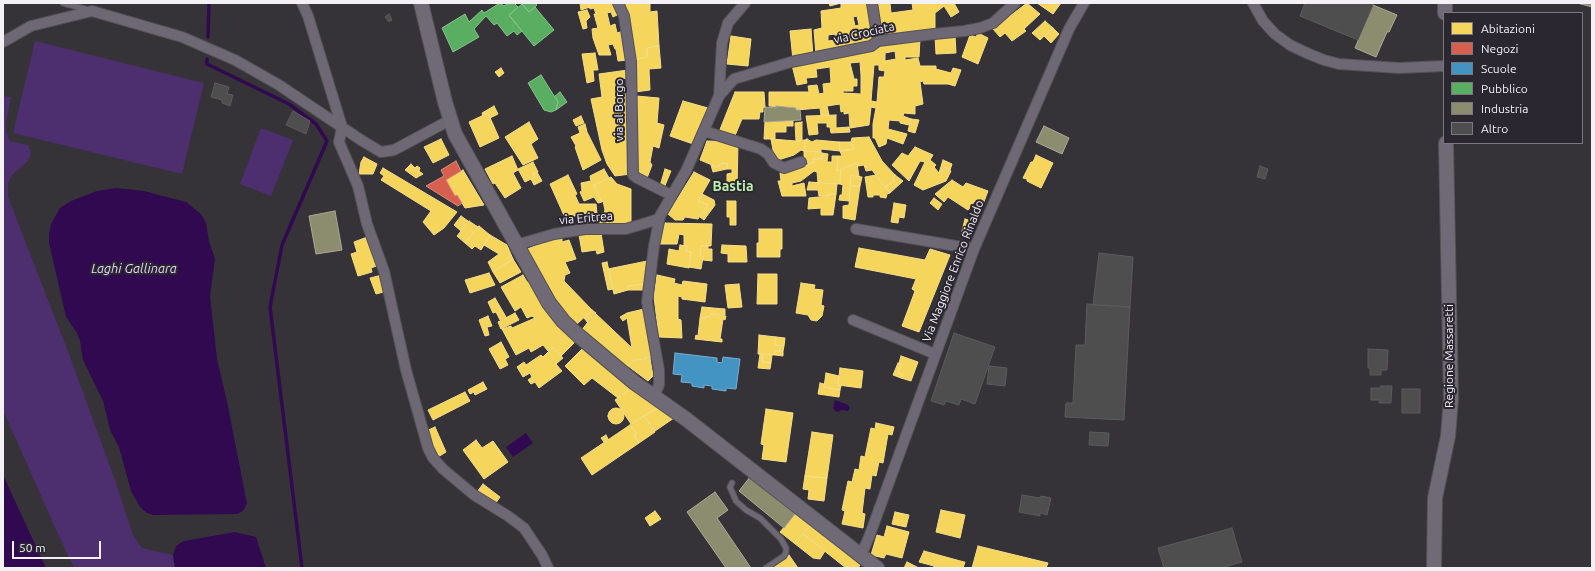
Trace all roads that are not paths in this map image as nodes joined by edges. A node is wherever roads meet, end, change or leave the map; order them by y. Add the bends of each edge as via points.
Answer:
1 (63, 3) edge
2 (302, 3) edge
3 (421, 3) edge
4 (618, 3) edge
5 (746, 3) edge
6 (872, 3) edge
7 (1015, 3) edge
8 (1084, 3) edge
9 (1253, 3) edge
10 (92, 11) junction
11 (878, 41) junction
12 (3, 42) edge
13 (1443, 66) edge
14 (719, 96) junction
15 (450, 120) junction
16 (342, 127) junction
17 (704, 131) junction
18 (1446, 144) edge
19 (801, 162) dead end
20 (671, 195) junction
21 (659, 219) junction
22 (856, 229) dead end
23 (516, 245) junction
24 (974, 250) junction
25 (854, 320) dead end
26 (935, 354) junction
27 (654, 396) junction
28 (732, 483) dead end
29 (861, 555) junction
30 (548, 568) edge
31 (766, 568) edge
32 (877, 568) edge
33 (1434, 568) edge

1 - 10 lane
2 - 16 street
3 - 15 main road
4 - 20 street, via al Borgo via 624,16 631,62 633,175
5 - 14 street via 728,22 722,43
6 - 11 street
7 - 11 street, via Crociata via 993,23 980,28
8 - 24 street, Via Maggiore Enrico Rinaldo via 1069,29
9 - 13 street via 1263,21 1275,34 1324,60 1340,64 1399,68
10 - 12 street via 31,26
10 - 16 street via 182,37 235,60
11 - 14 street, via Crociata via 871,46 791,62 734,79
14 - 17 street
15 - 16 street via 394,150 381,152
15 - 23 main road via 463,150
16 - 30 street via 339,142 358,186 367,224 384,271 406,370 428,448 443,469 474,495 524,528 539,549
17 - 19 street via 761,149 774,163 784,168
17 - 20 street via 686,171
18 - 33 main road, Regione Massaretti via 1451,399 1448,436 1435,498
20 - 21 street
21 - 23 street, via Eritrea via 626,229 585,229 554,234
21 - 27 street via 647,302 659,370 659,385
22 - 24 street
23 - 27 main road via 549,303 563,321 635,383
24 - 26 street, Via Maggiore Enrico Rinaldo
25 - 26 street
26 - 29 street, Via Maggiore Enrico Rinaldo
27 - 29 main road
28 - 31 lane via 730,487 736,501 760,518 784,543 784,556
29 - 32 main road

